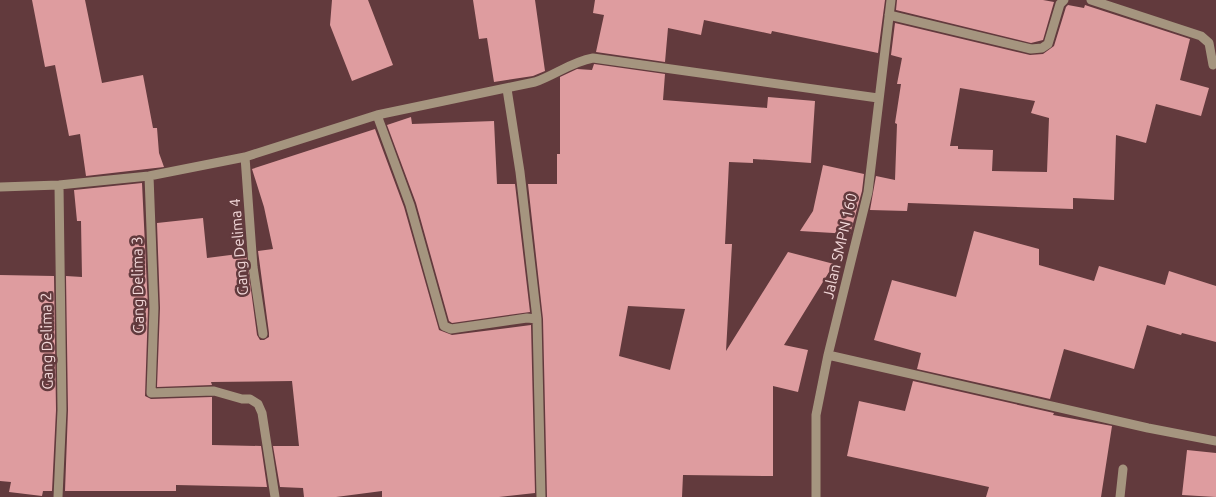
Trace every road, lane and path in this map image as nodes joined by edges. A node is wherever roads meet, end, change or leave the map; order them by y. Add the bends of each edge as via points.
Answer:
1 (891, 0) edge
2 (1064, 0) edge
3 (1091, 0) edge
4 (889, 14) junction
5 (1213, 65) dead end
6 (508, 89) junction
7 (878, 98) junction
8 (377, 114) junction
9 (245, 156) junction
10 (149, 176) junction
11 (59, 185) junction
12 (0, 187) edge
13 (537, 319) junction
14 (263, 334) dead end
15 (828, 355) junction
16 (1216, 441) edge
17 (1123, 469) dead end
18 (58, 497) edge
19 (275, 497) edge
20 (540, 497) edge
21 (816, 497) edge
22 (1120, 497) edge

1 - 4 street, Jalan SMPN 160
2 - 4 street via 1048,44 1032,49
3 - 5 street via 1201,36 1209,43
4 - 7 street, Jalan SMPN 160
6 - 7 street via 551,77 579,60 593,58
6 - 8 street
6 - 13 street
7 - 15 street, Jalan SMPN 160 via 868,192
8 - 9 street
8 - 13 street via 410,205 444,326 450,329
9 - 10 street
9 - 14 street, Gang Delima 4 via 253,268
10 - 11 street
10 - 19 street, Gang Delima 3 via 154,308 151,393 214,391 250,398 258,404 264,420
11 - 12 street
11 - 18 street, Gang Delima 2 via 62,410
13 - 20 street
15 - 16 street
15 - 21 street, Jalan SMPN 160 via 816,415
17 - 22 street

